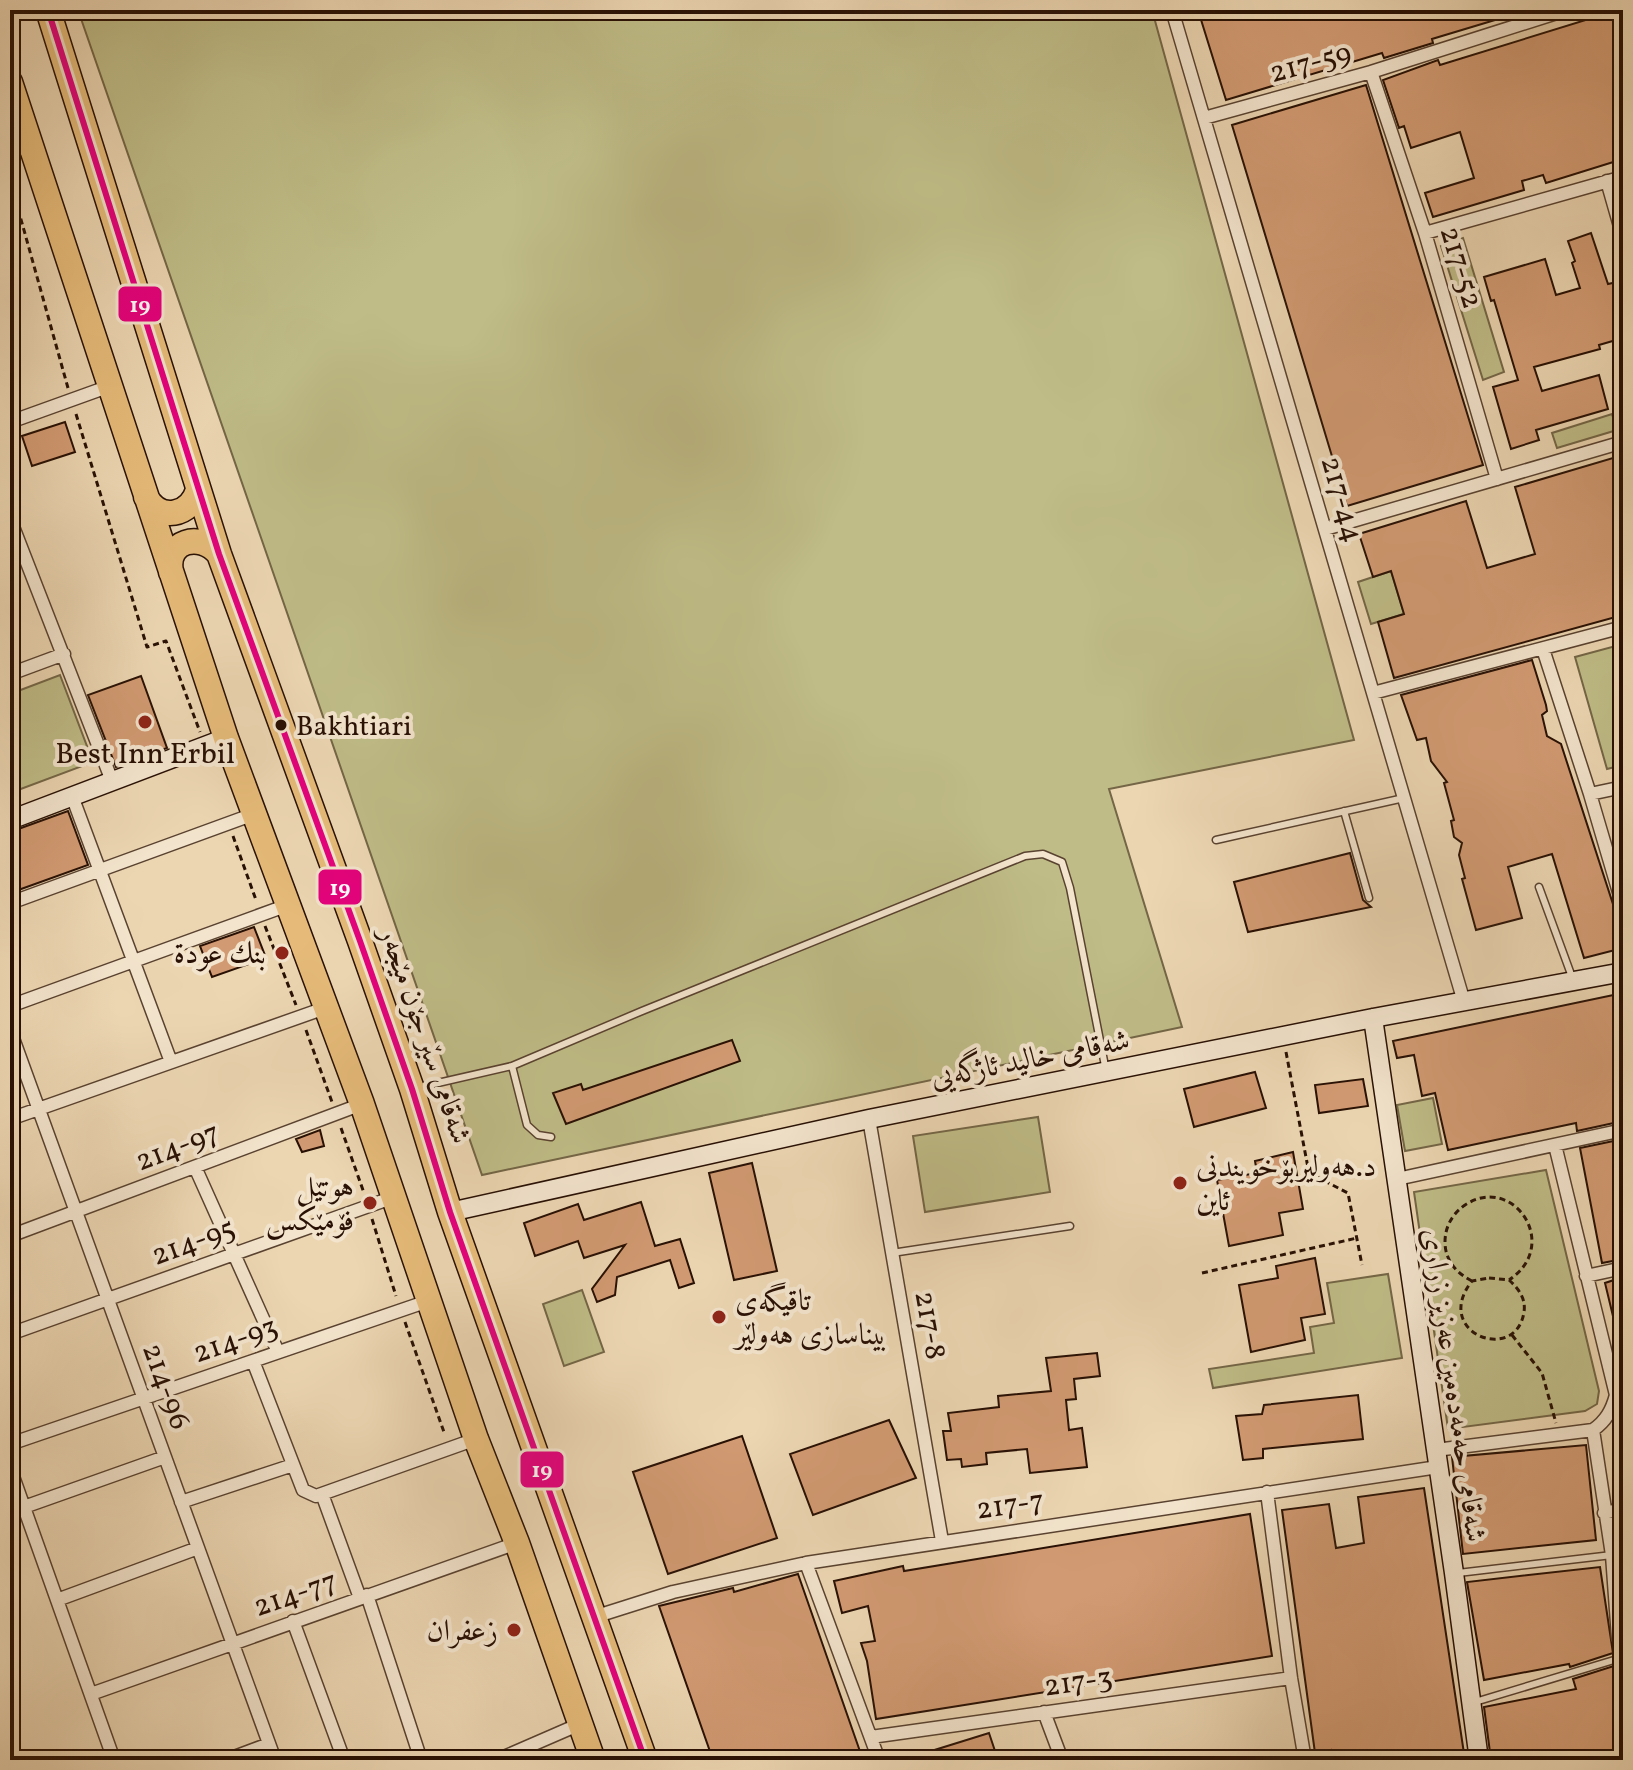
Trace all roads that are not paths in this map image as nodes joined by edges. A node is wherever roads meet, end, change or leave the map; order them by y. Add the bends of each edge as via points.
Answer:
1 (48, 10) edge
2 (1172, 10) edge
3 (1566, 10) edge
4 (1371, 72) junction
5 (10, 82) edge
6 (1204, 118) junction
7 (20, 148) edge
8 (1623, 177) edge
9 (1607, 181) junction
10 (1425, 233) junction
11 (1623, 237) edge
12 (110, 386) junction
13 (10, 422) edge
14 (1623, 442) edge
15 (1497, 479) junction
16 (198, 490) junction
17 (146, 497) junction
18 (10, 519) edge
19 (1325, 529) junction
20 (219, 554) junction
21 (171, 572) junction
22 (1623, 627) edge
23 (1543, 649) junction
24 (64, 654) junction
25 (10, 674) edge
26 (1373, 693) junction
27 (216, 742) junction
28 (112, 781) junction
29 (1623, 787) edge
30 (1590, 794) junction
31 (72, 796) junction
32 (1404, 798) junction
33 (1344, 811) junction
34 (245, 817) junction
35 (10, 820) edge
36 (1216, 840) dead end
37 (99, 871) junction
38 (1539, 887) dead end
39 (1369, 898) dead end
40 (10, 903) edge
41 (288, 905) junction
42 (1623, 906) edge
43 (133, 961) junction
44 (1623, 972) edge
45 (1574, 980) junction
46 (1464, 1002) junction
47 (10, 1006) edge
48 (325, 1008) junction
49 (1373, 1018) junction
50 (10, 1030) edge
51 (171, 1062) junction
52 (512, 1066) junction
53 (1106, 1071) junction
54 (412, 1089) junction
55 (362, 1104) junction
56 (39, 1109) junction
57 (10, 1119) edge
58 (869, 1119) junction
59 (1623, 1130) edge
60 (551, 1137) dead end
61 (1555, 1145) junction
62 (195, 1167) junction
63 (1397, 1179) junction
64 (394, 1197) junction
65 (76, 1212) junction
66 (450, 1212) junction
67 (1070, 1226) dead end
68 (10, 1236) edge
69 (892, 1253) junction
70 (234, 1254) junction
71 (1623, 1268) edge
72 (1586, 1276) junction
73 (108, 1299) junction
74 (431, 1300) junction
75 (10, 1334) edge
76 (278, 1352) junction
77 (253, 1361) junction
78 (1620, 1394) edge
79 (144, 1398) junction
80 (1593, 1430) junction
81 (476, 1439) junction
82 (10, 1444) edge
83 (165, 1457) junction
84 (1437, 1458) junction
85 (293, 1465) junction
86 (10, 1468) edge
87 (1267, 1492) junction
88 (322, 1494) junction
89 (15, 1496) edge
90 (181, 1502) junction
91 (24, 1507) junction
92 (1623, 1509) edge
93 (1604, 1513) junction
94 (942, 1541) junction
95 (517, 1543) junction
96 (198, 1548) junction
97 (1612, 1555) junction
98 (806, 1563) junction
99 (1454, 1573) junction
100 (363, 1597) junction
101 (57, 1600) junction
102 (594, 1617) junction
103 (293, 1621) junction
104 (1621, 1640) edge
105 (232, 1642) junction
106 (1623, 1653) edge
107 (1291, 1678) junction
108 (91, 1694) junction
109 (1471, 1703) junction
110 (1044, 1712) junction
111 (580, 1724) junction
112 (871, 1737) junction
113 (269, 1744) junction
114 (114, 1760) edge
115 (226, 1760) edge
116 (275, 1760) edge
117 (344, 1760) edge
118 (421, 1760) edge
119 (497, 1760) edge
120 (593, 1760) edge
121 (645, 1760) edge
122 (879, 1760) edge
123 (1062, 1760) edge
124 (1305, 1760) edge
125 (1479, 1760) edge

1 - 16 highway, شەقامی سێر جۆن مێجەر
2 - 6 street, 217-44
3 - 4 street, 217-59
4 - 6 street, 217-59
4 - 10 street, 217-52
5 - 7 highway
6 - 19 street, 217-44
7 - 12 highway
8 - 9 street
9 - 10 street
9 - 11 street
10 - 15 street, 217-52
12 - 13 street
12 - 17 highway
14 - 15 street
15 - 19 street
16 - 17 highway via 192,504 171,513 156,509
16 - 20 highway, شەقامی سێر جۆن مێجەر
17 - 21 highway
18 - 24 street
19 - 26 street, 217-44
20 - 21 highway via 205,542 189,541 176,550
20 - 54 highway, شەقامی سێر جۆن مێجەر
21 - 27 highway
22 - 23 street
23 - 26 street
23 - 30 street
24 - 25 street
24 - 28 street
26 - 32 street, 217-44
27 - 28 street
27 - 34 highway
28 - 31 street
29 - 30 street
30 - 42 street
31 - 35 street
31 - 37 street
32 - 33 lane
32 - 46 street, 217-44
33 - 36 lane
33 - 39 lane
34 - 37 street
34 - 41 highway
37 - 40 street
37 - 43 street
38 - 45 lane
41 - 43 street
41 - 48 highway
43 - 47 street
43 - 51 street
44 - 45 street, شەقامی خالید ئاژگەیی
45 - 46 street, شەقامی خالید ئاژگەیی
46 - 49 street, شەقامی خالید ئاژگەیی
48 - 51 street
48 - 55 highway
49 - 53 street, شەقامی خالید ئاژگەیی
49 - 63 street, شەقامی حەمەدەمین عەزیز زراری
50 - 56 street, 214-96
51 - 56 street
52 - 53 lane via 1025,856 1043,854 1062,862 1070,888
52 - 54 lane
52 - 60 lane via 527,1125 538,1135
53 - 58 street, شەقامی خالید ئاژگەیی
54 - 66 highway, شەقامی سێر جۆن مێجەر
55 - 62 street, 214-97
55 - 64 highway
56 - 57 street
56 - 65 street, 214-96
58 - 66 street, شەقامی خالید ئاژگەیی
58 - 69 street, 217-8
59 - 61 street
61 - 63 street
61 - 72 street
62 - 65 street, 214-97
62 - 70 street
63 - 84 street, شەقامی حەمەدەمین عەزیز زراری
64 - 70 street, 214-95
64 - 74 highway
65 - 68 street, 214-97
65 - 73 street, 214-96
66 - 102 highway, شەقامی سێر جۆن مێجەر
67 - 69 lane
69 - 94 street, 217-8
70 - 73 street, 214-95
70 - 76 street
71 - 72 street
72 - 78 street
73 - 75 street, 214-95
73 - 79 street, 214-96
74 - 76 street, 214-93
74 - 81 highway
76 - 77 street, 214-93
77 - 79 street, 214-93
77 - 85 street
78 - 80 street
79 - 82 street, 214-93
79 - 83 street, 214-96
80 - 84 street, 217-7
80 - 93 street
81 - 88 street
81 - 95 highway
83 - 90 street, 214-96
83 - 91 street
84 - 87 street, 217-7
84 - 99 street, شەقامی حەمەدەمین عەزیز زراری
85 - 88 street via 303,1490
85 - 90 street
86 - 89 street
87 - 94 street, 217-7
87 - 107 street
88 - 100 street
89 - 91 street
90 - 96 street, 214-96
91 - 101 street
92 - 93 street
93 - 97 street
94 - 98 street, 217-7
95 - 100 street, 214-77
95 - 111 highway
96 - 101 street
96 - 105 street, 214-96
97 - 99 lane
97 - 104 street
98 - 102 street, 217-7 via 673,1592
98 - 112 street
99 - 109 street, شەقامی حەمەدەمین عەزیز زراری
100 - 103 street, 214-77
100 - 118 street
101 - 108 street
102 - 121 highway, شەقامی سێر جۆن مێجەر
103 - 105 street, 214-77
103 - 117 street
105 - 108 street, 214-77
105 - 113 street, 214-96
106 - 109 lane
107 - 110 street, 217-3
107 - 124 street
108 - 114 street
109 - 125 street, شەقامی حەمەدەمین عەزیز زراری
110 - 112 street, 217-3
110 - 123 street
111 - 119 street
111 - 120 highway
112 - 122 street
113 - 115 street
113 - 116 street, 214-96

